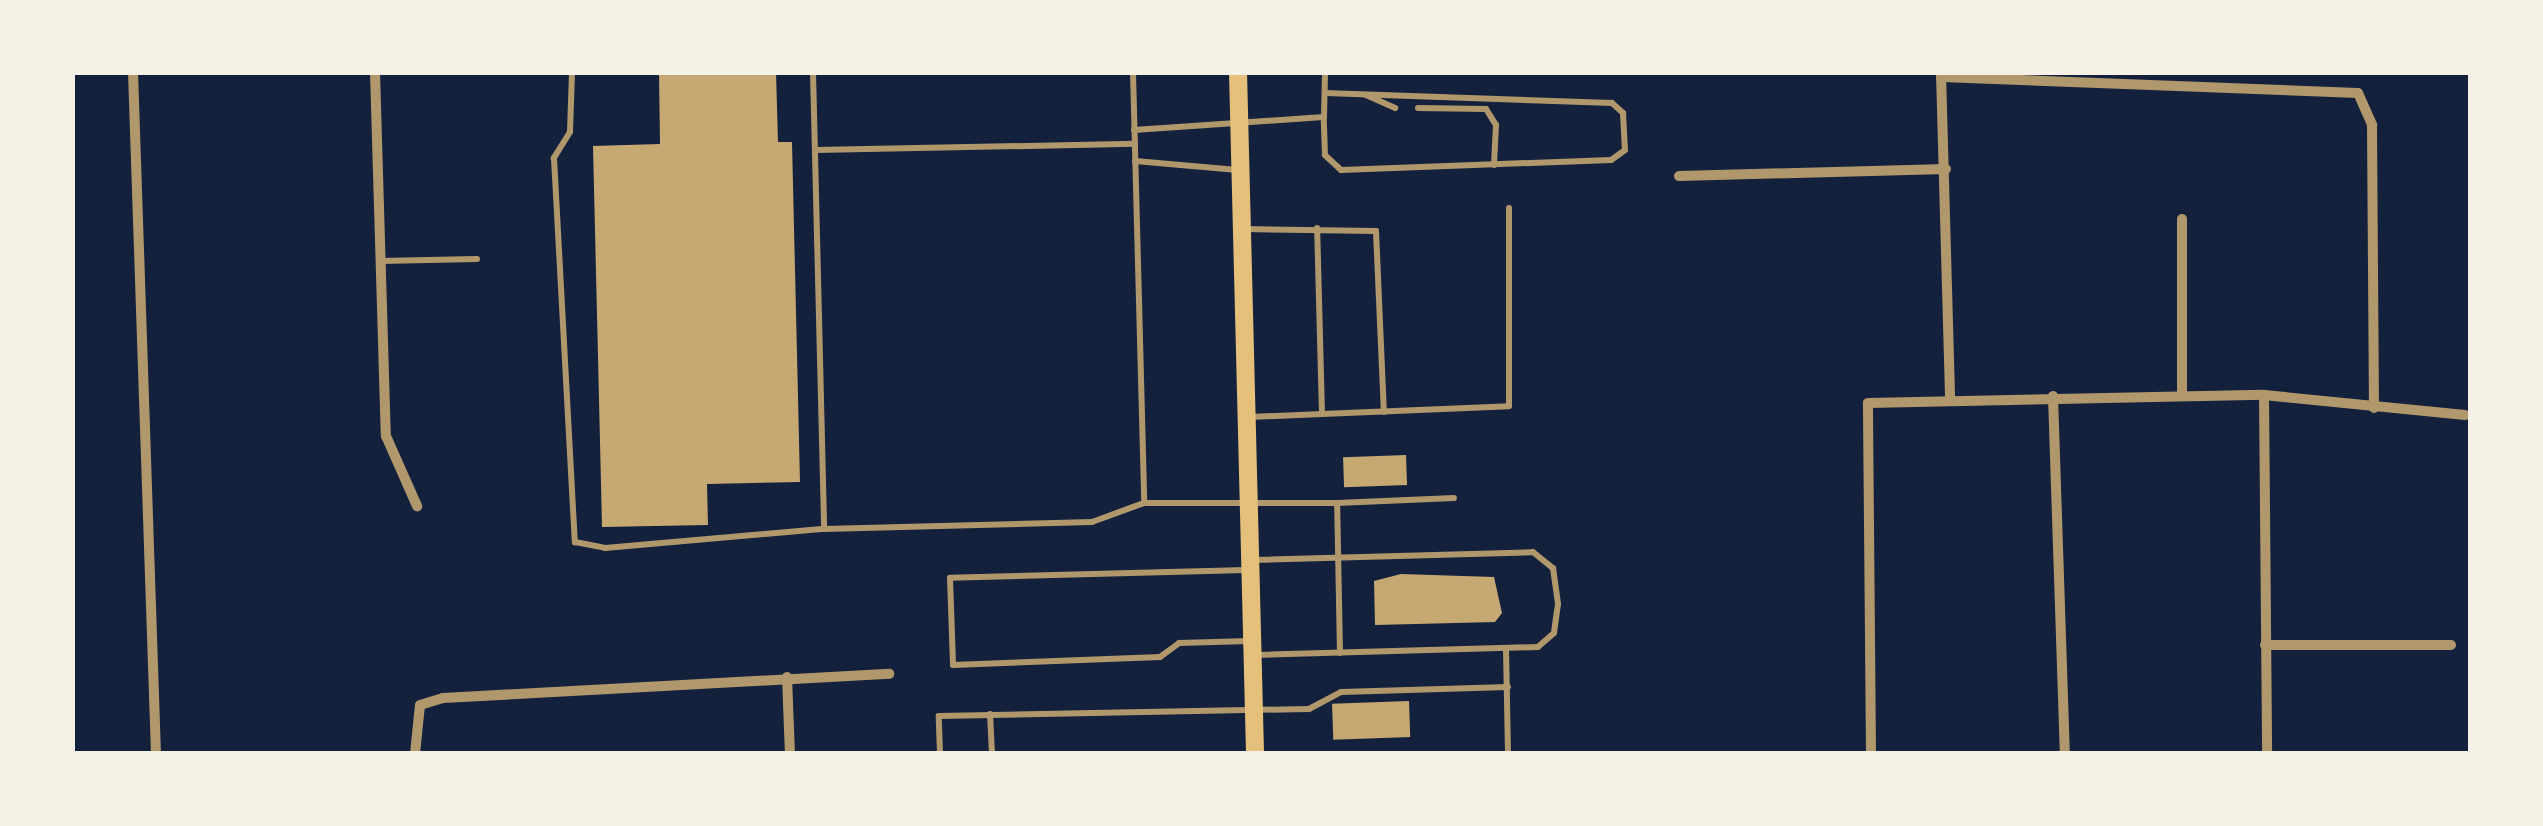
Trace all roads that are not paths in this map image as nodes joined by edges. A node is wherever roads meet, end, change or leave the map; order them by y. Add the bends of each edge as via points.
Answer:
1 (133, 72) edge
2 (375, 72) edge
3 (572, 72) edge
4 (813, 72) edge
5 (1133, 72) edge
6 (1238, 72) edge
7 (1325, 72) edge
8 (1395, 72) edge
9 (1520, 72) edge
10 (1942, 75) edge
11 (1325, 93) junction
12 (1365, 95) junction
13 (1395, 108) dead end
14 (1418, 108) dead end
15 (1324, 117) junction
16 (1240, 121) junction
17 (1134, 130) junction
18 (1134, 144) junction
19 (815, 150) junction
20 (1135, 162) junction
21 (1494, 164) junction
22 (1946, 168) junction
23 (1241, 170) junction
24 (1679, 176) dead end
25 (1508, 208) dead end
26 (2182, 219) dead end
27 (1317, 228) junction
28 (1243, 229) junction
29 (477, 259) dead end
30 (379, 261) junction
31 (2182, 395) junction
32 (2264, 395) junction
33 (2053, 396) junction
34 (1950, 398) junction
35 (2374, 408) junction
36 (1384, 412) junction
37 (1322, 414) junction
38 (2465, 415) dead end
39 (1248, 417) junction
40 (1454, 498) dead end
41 (1144, 503) junction
42 (1337, 503) junction
43 (417, 506) dead end
44 (1250, 506) junction
45 (824, 529) junction
46 (1338, 558) junction
47 (1252, 565) junction
48 (2265, 644) junction
49 (2450, 644) dead end
50 (1254, 648) junction
51 (1506, 648) junction
52 (1340, 653) junction
53 (889, 674) dead end
54 (787, 677) junction
55 (1508, 687) junction
56 (1255, 704) junction
57 (990, 714) junction
58 (156, 754) edge
59 (415, 754) edge
60 (790, 754) edge
61 (940, 754) edge
62 (992, 754) edge
63 (1256, 754) edge
64 (1508, 754) edge
65 (1871, 754) edge
66 (2066, 754) edge
67 (2267, 754) edge

1 - 58 street
2 - 30 street
3 - 45 lane via 570,132 554,158 575,542 605,548
4 - 19 lane
5 - 17 lane
6 - 16 main road
7 - 11 lane
8 - 9 lane
10 - 22 street
10 - 35 street via 2358,93 2372,125
11 - 12 lane
11 - 15 lane
12 - 13 lane
12 - 21 lane via 1620,106 1619,159
14 - 21 lane via 1486,108 1496,125
15 - 16 lane
15 - 21 lane via 1325,156 1341,170
16 - 17 lane
16 - 23 main road
17 - 18 lane
18 - 19 lane
18 - 20 lane
19 - 45 lane
20 - 23 lane
20 - 41 lane
22 - 24 street
22 - 34 street
23 - 28 main road
25 - 36 lane via 1513,401
26 - 31 street
27 - 28 lane
27 - 36 lane via 1370,226 1380,238
27 - 37 lane
28 - 39 main road
29 - 30 lane
30 - 43 street via 386,436
31 - 32 street
31 - 33 street
32 - 35 street
32 - 48 street
33 - 34 street
33 - 66 street
34 - 65 street via 1868,403
35 - 38 street
36 - 37 lane
37 - 39 lane
39 - 44 main road
40 - 42 lane
41 - 44 lane
41 - 45 lane via 1092,522
42 - 44 lane
42 - 46 lane
44 - 47 main road
46 - 47 lane
46 - 51 lane via 1544,555 1557,586 1554,633 1538,647
46 - 52 lane
47 - 50 main road
47 - 50 lane via 950,578 953,665 1160,657 1179,643
48 - 49 street
48 - 67 street
50 - 52 lane
50 - 56 main road
51 - 52 lane
51 - 55 lane
53 - 54 street
54 - 59 street via 460,695 420,705
54 - 60 street
55 - 56 lane via 1341,692 1310,709
55 - 64 lane
56 - 57 lane
56 - 63 main road
57 - 61 lane via 939,716
57 - 62 lane

